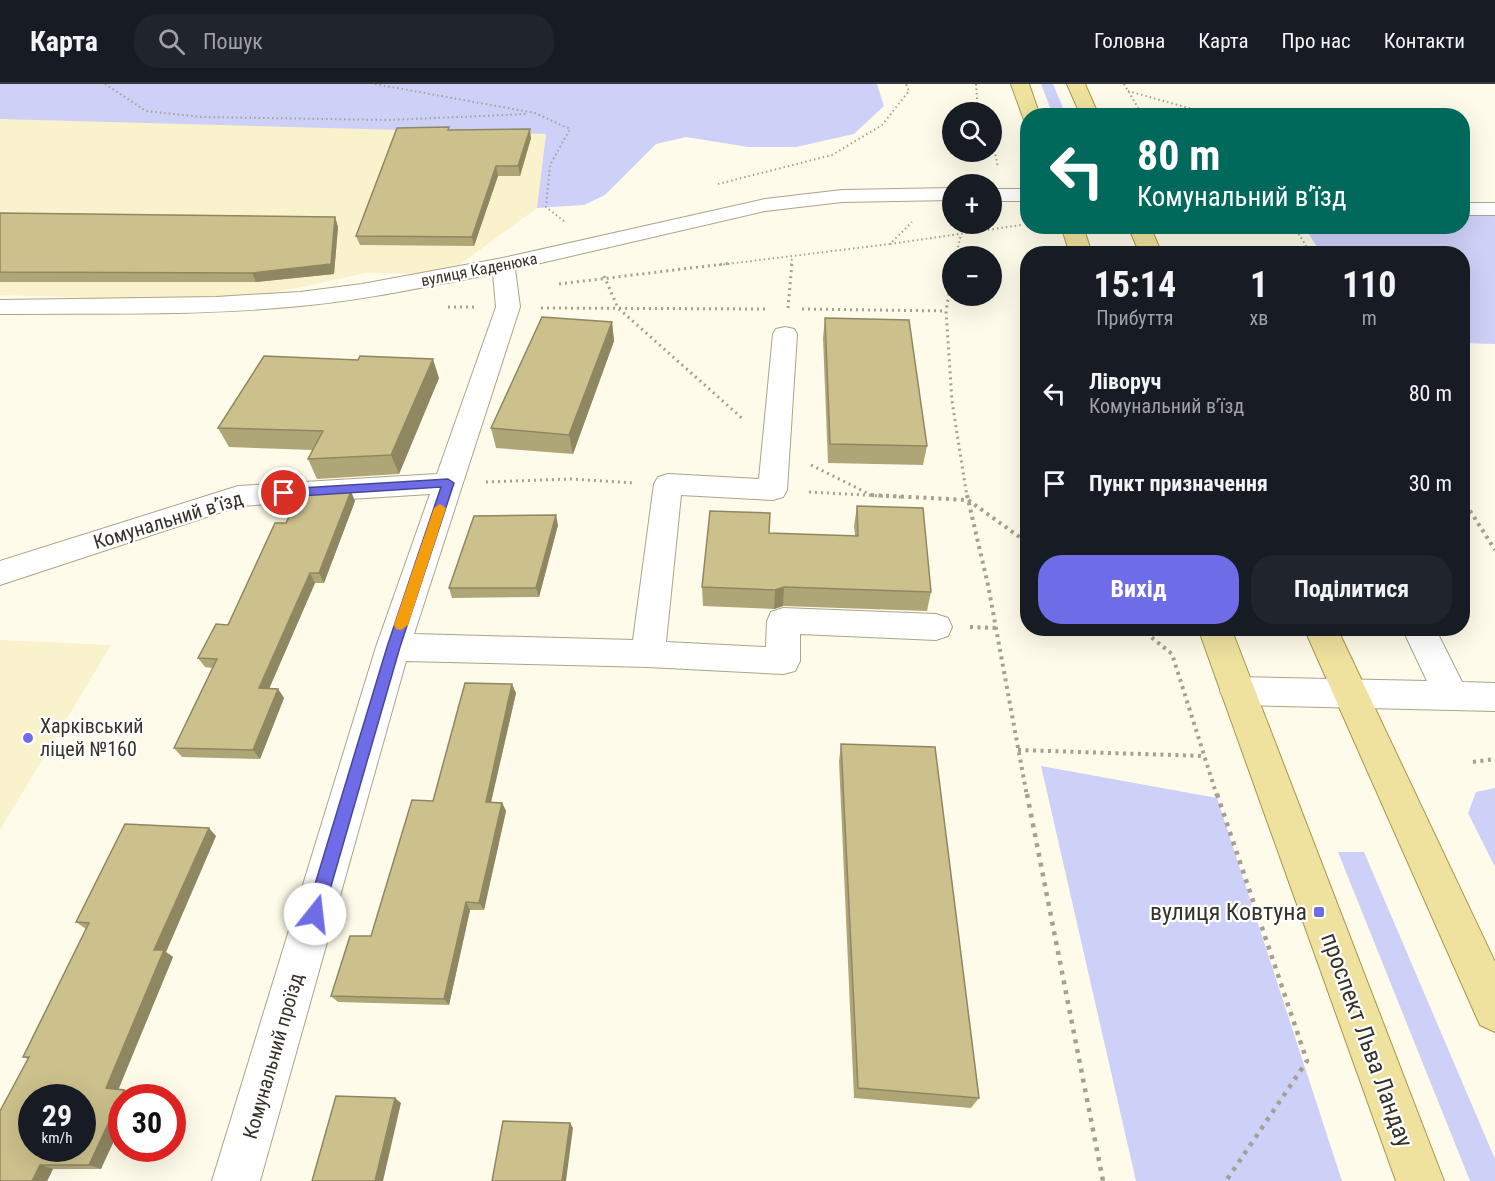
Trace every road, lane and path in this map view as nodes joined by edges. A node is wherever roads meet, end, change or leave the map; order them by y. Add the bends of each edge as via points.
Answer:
1 (105, 84) edge
2 (906, 84) edge
3 (976, 84) edge
4 (1020, 84) edge
5 (1076, 84) edge
6 (1124, 84) edge
7 (1128, 91) junction
8 (977, 102) edge
9 (1028, 108) edge
10 (1086, 108) edge
11 (1138, 108) edge
12 (1189, 108) edge
13 (535, 113) dead end
14 (997, 162) edge
15 (999, 169) dead end
16 (712, 186) dead end
17 (942, 194) edge
18 (1002, 195) edge
19 (1020, 195) edge
20 (1470, 209) edge
21 (1495, 210) edge
22 (1020, 225) edge
23 (1002, 228) edge
24 (961, 234) joint
25 (890, 244) dead end
26 (958, 246) edge
27 (792, 258) dead end
28 (503, 265) junction
29 (947, 306) edge
30 (0, 307) edge
31 (437, 307) dead end
32 (507, 307) junction
33 (800, 309) dead end
34 (946, 311) junction
35 (781, 321) junction
36 (777, 449) junction
37 (448, 483) junction
38 (668, 484) junction
39 (773, 490) junction
40 (871, 495) junction
41 (968, 500) junction
42 (1470, 511) edge
43 (1020, 537) edge
44 (1495, 550) edge
45 (0, 573) edge
46 (936, 627) dead end
47 (1150, 636) edge
48 (1217, 636) edge
49 (1324, 636) edge
50 (1422, 636) edge
51 (393, 647) junction
52 (648, 654) junction
53 (1236, 691) junction
54 (1349, 692) junction
55 (1451, 694) junction
56 (1495, 697) edge
57 (1018, 750) junction
58 (1204, 756) junction
59 (1495, 759) edge
60 (1473, 762) dead end
61 (1495, 1010) edge
62 (236, 1181) edge
63 (1103, 1181) edge
64 (1226, 1181) edge
65 (1420, 1181) edge

1 - 13 path via 146,111 202,117 389,120
2 - 16 path via 909,91 882,125 832,155
3 - 8 path
4 - 9 main road
5 - 10 main road
6 - 7 path
7 - 11 path
7 - 12 path
14 - 15 path
17 - 28 street, вулиця Каденюка via 842,195 792,201
18 - 19 street
20 - 21 street
22 - 23 path
24 - 25 path
24 - 26 path
27 - 35 path
28 - 30 street, вулиця Каденюка via 300,299
28 - 32 street
29 - 34 path
31 - 32 path
32 - 35 path
32 - 37 street, Комунальний проїзд
33 - 34 path
34 - 41 path via 952,401
35 - 36 street
36 - 39 street
36 - 40 path
37 - 38 path via 570,479
37 - 45 street, Комунальний в’їзд via 238,496
37 - 51 street, Комунальний проїзд
38 - 39 street
38 - 52 street
39 - 40 path
40 - 41 path
41 - 43 path
41 - 57 path
42 - 44 path
46 - 52 street via 783,621 783,661
47 - 58 path via 1172,654
48 - 53 main road, проспект Льва Ландау
49 - 54 main road
50 - 55 street
51 - 52 street
51 - 62 street, Комунальний проїзд
53 - 54 street
53 - 65 main road, проспект Льва Ландау
54 - 55 street
54 - 61 main road
55 - 56 street
57 - 58 path
57 - 63 path
58 - 64 path via 1307,1061
59 - 60 path

